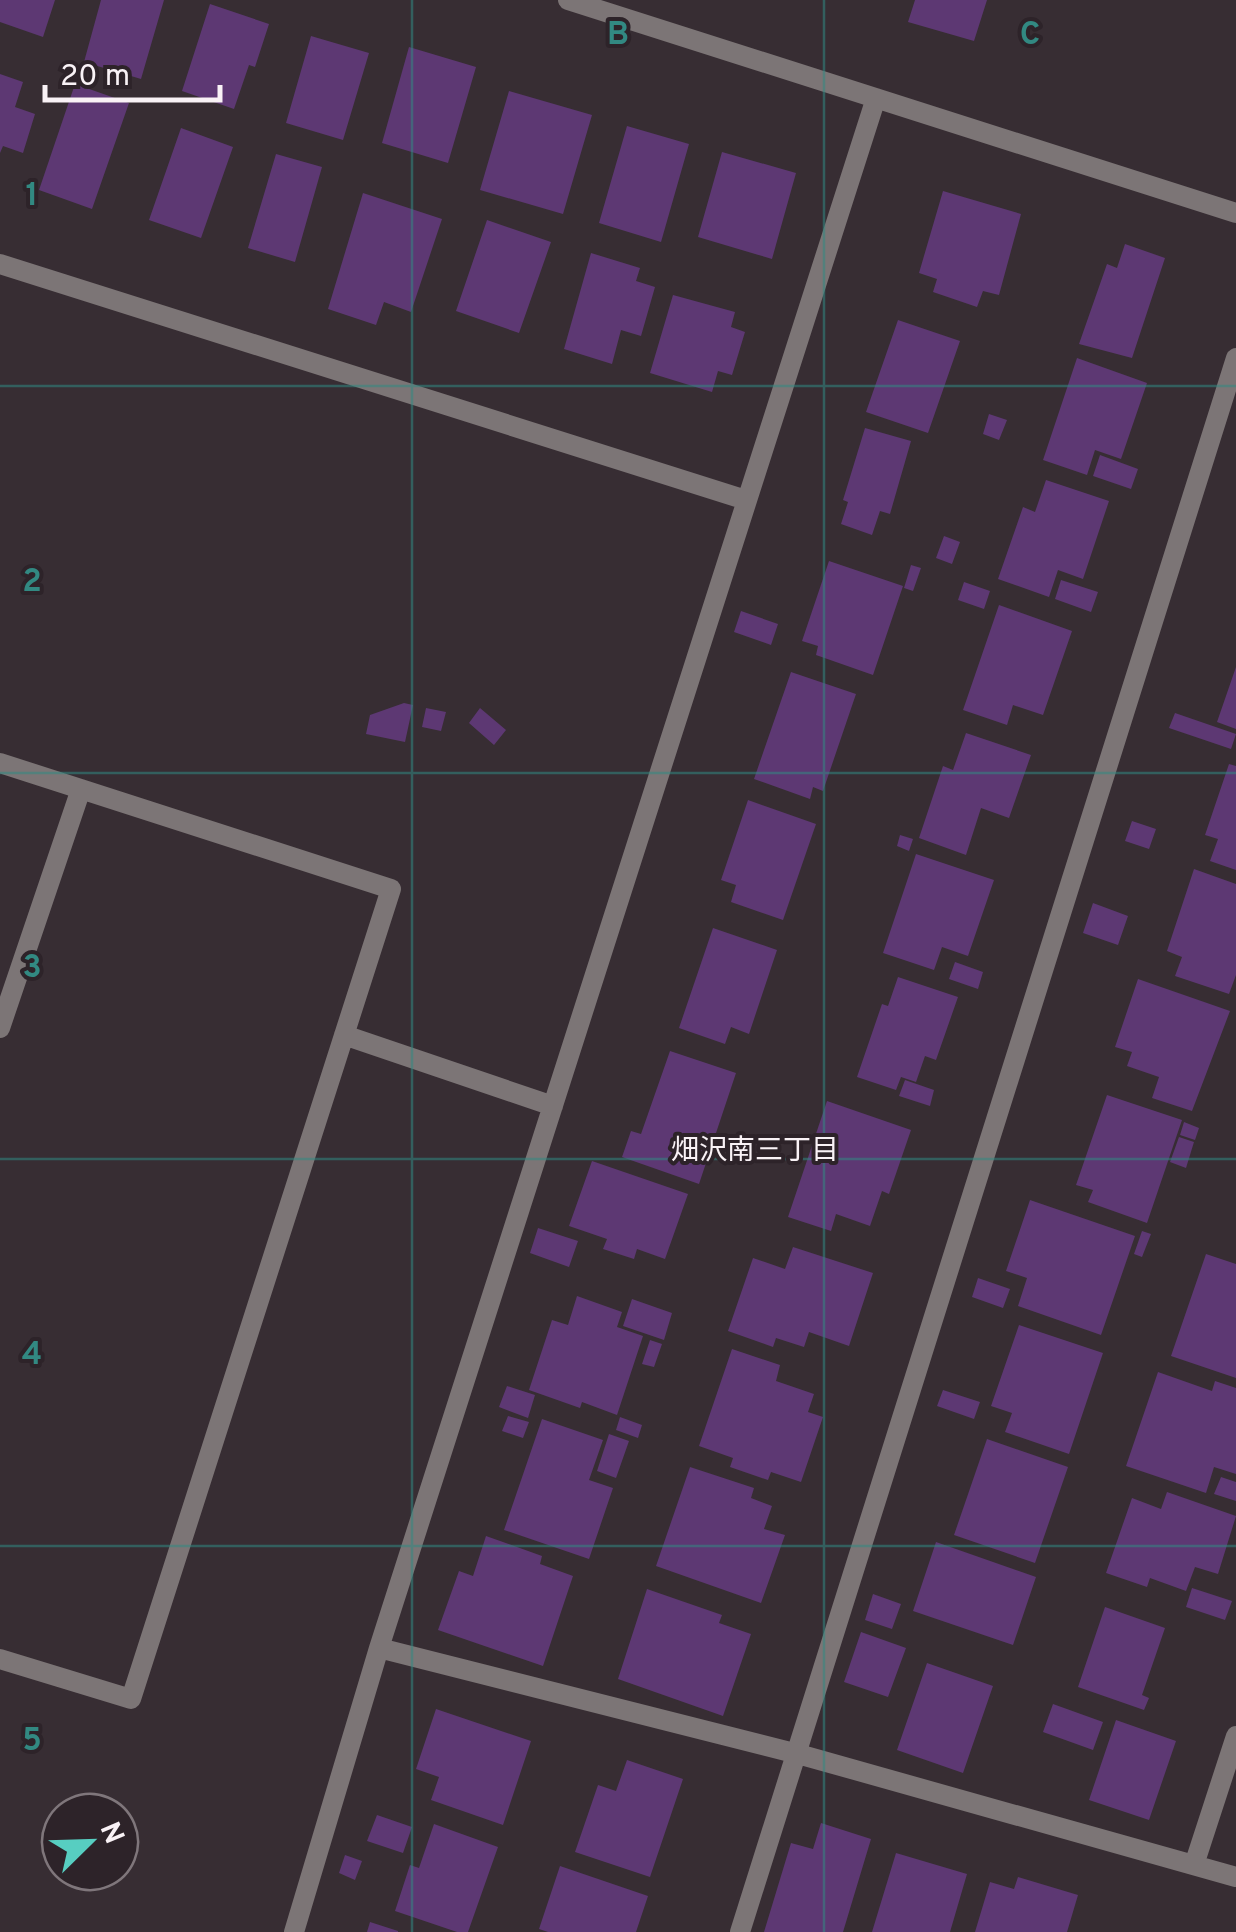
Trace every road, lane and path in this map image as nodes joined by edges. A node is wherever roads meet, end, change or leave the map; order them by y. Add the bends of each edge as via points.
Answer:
1 (568, 0) edge
2 (876, 98) junction
3 (1236, 213) edge
4 (0, 264) edge
5 (1236, 358) edge
6 (746, 500) junction
7 (0, 764) edge
8 (80, 790) junction
9 (0, 1028) edge
10 (344, 1035) junction
11 (552, 1106) junction
12 (379, 1648) junction
13 (0, 1659) edge
14 (1236, 1736) edge
15 (798, 1754) junction
16 (1194, 1864) junction
17 (1236, 1877) edge
18 (294, 1932) edge
19 (740, 1932) edge

1 - 2 street
2 - 3 street
2 - 6 street
4 - 6 street
5 - 15 street
6 - 11 street
7 - 8 street
8 - 9 street
8 - 10 street via 392,889
10 - 11 street
10 - 13 street via 131,1699
11 - 12 street
12 - 15 street
12 - 18 street
14 - 16 street
15 - 16 street
15 - 19 street
16 - 17 street

